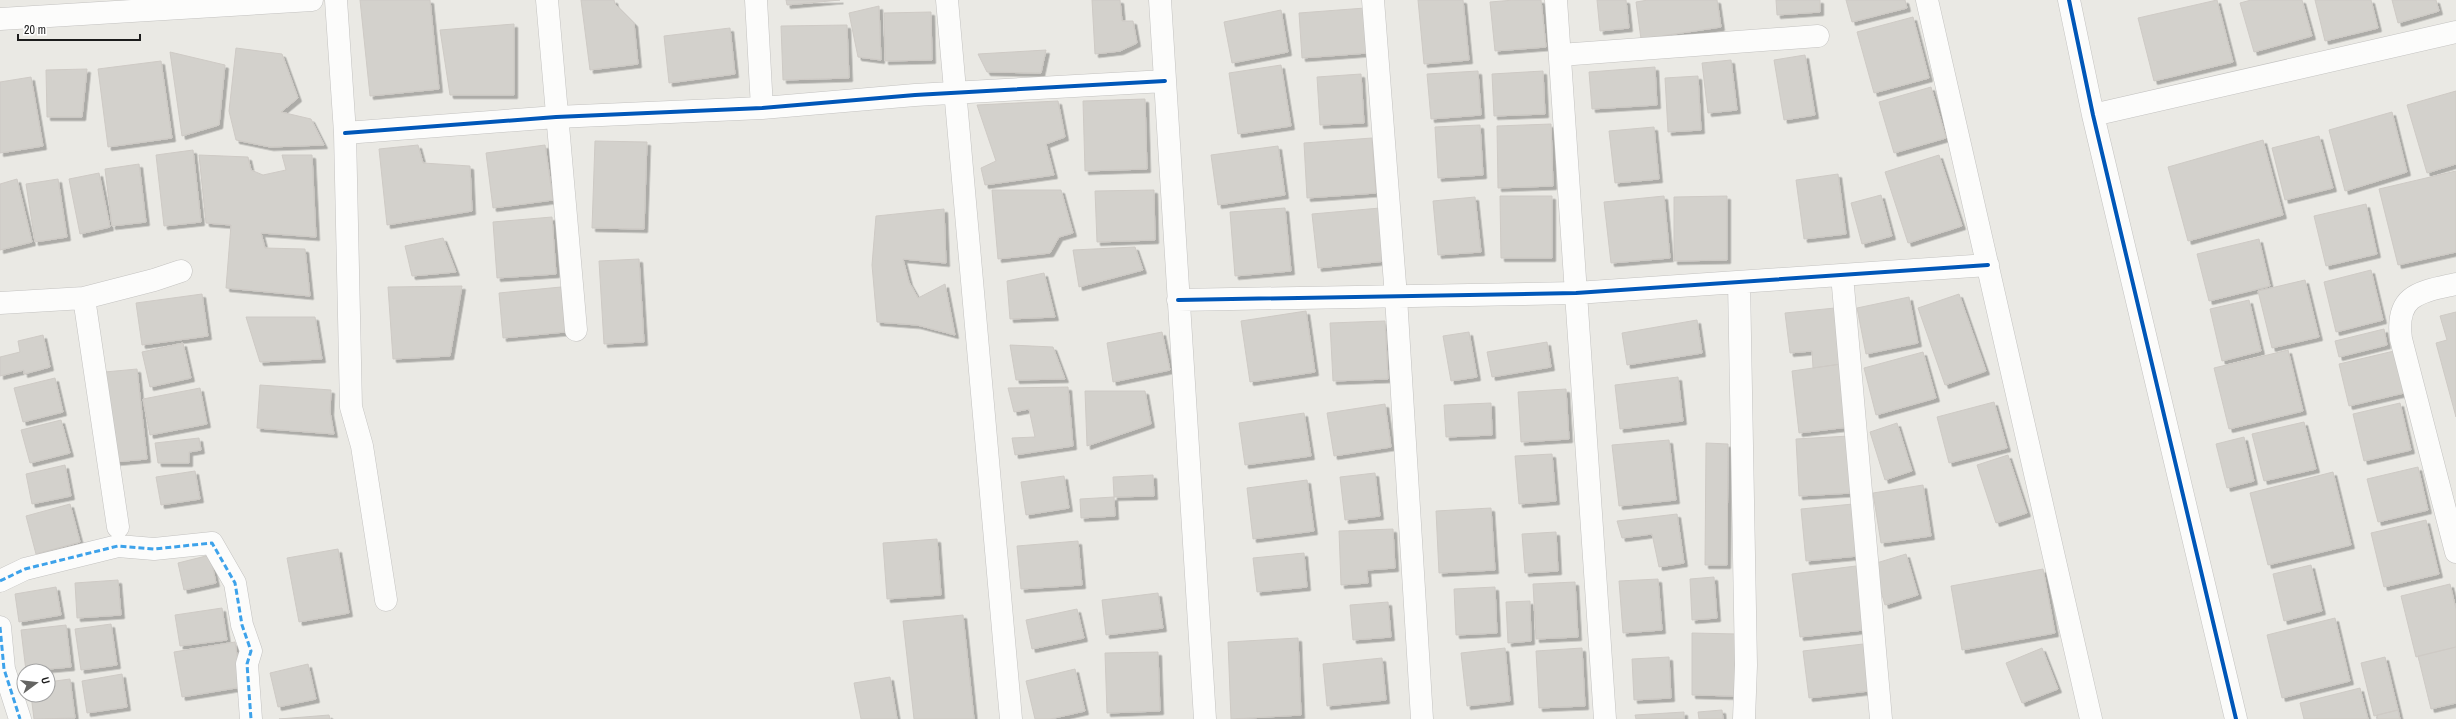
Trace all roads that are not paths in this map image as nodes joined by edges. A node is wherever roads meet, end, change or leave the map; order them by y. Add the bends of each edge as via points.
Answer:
1 (312, 0) edge
2 (336, 0) edge
3 (547, 0) edge
4 (756, 0) edge
5 (946, 0) edge
6 (1160, 0) edge
7 (1373, 0) edge
8 (1556, 0) edge
9 (1927, 0) edge
10 (2069, 0) edge
11 (0, 19) edge
12 (2456, 32) edge
13 (1818, 36) dead end
14 (1560, 55) junction
15 (1165, 80) junction
16 (956, 93) junction
17 (762, 108) junction
18 (2093, 115) junction
19 (556, 117) junction
20 (346, 133) junction
21 (1988, 265) junction
22 (181, 271) dead end
23 (1842, 275) junction
24 (1739, 282) junction
25 (2456, 284) edge
26 (1576, 293) junction
27 (1396, 297) junction
28 (84, 298) junction
29 (1178, 300) junction
30 (0, 302) edge
31 (576, 330) dead end
32 (118, 527) dead end
33 (2456, 552) edge
34 (0, 581) edge
35 (386, 600) dead end
36 (0, 627) edge
37 (20, 719) edge
38 (251, 719) edge
39 (1011, 719) edge
40 (1205, 719) edge
41 (1422, 719) edge
42 (1605, 719) edge
43 (1744, 719) edge
44 (1881, 719) edge
45 (2091, 719) edge
46 (2236, 719) edge

1 - 11 street
2 - 20 street
3 - 19 street
4 - 17 street
5 - 16 street
6 - 15 street
7 - 27 street
8 - 14 street
9 - 21 street
10 - 18 street
12 - 18 street
13 - 14 street
14 - 26 street
15 - 16 street
15 - 29 street
16 - 17 street
16 - 39 street
17 - 19 street
18 - 46 street
19 - 20 street
19 - 31 street
20 - 35 street via 351,407 362,446
21 - 23 street
21 - 45 street
22 - 28 street
23 - 24 street
23 - 44 street
24 - 26 street
24 - 43 street via 1746,665
25 - 33 street via 2419,292 2402,310 2399,324
26 - 27 street
26 - 42 street
27 - 29 street
27 - 41 street
28 - 30 street
28 - 32 street
29 - 40 street
34 - 38 street via 25,569 118,546 154,549 212,543 235,583 242,626 251,651 247,664
36 - 37 street via 4,669

